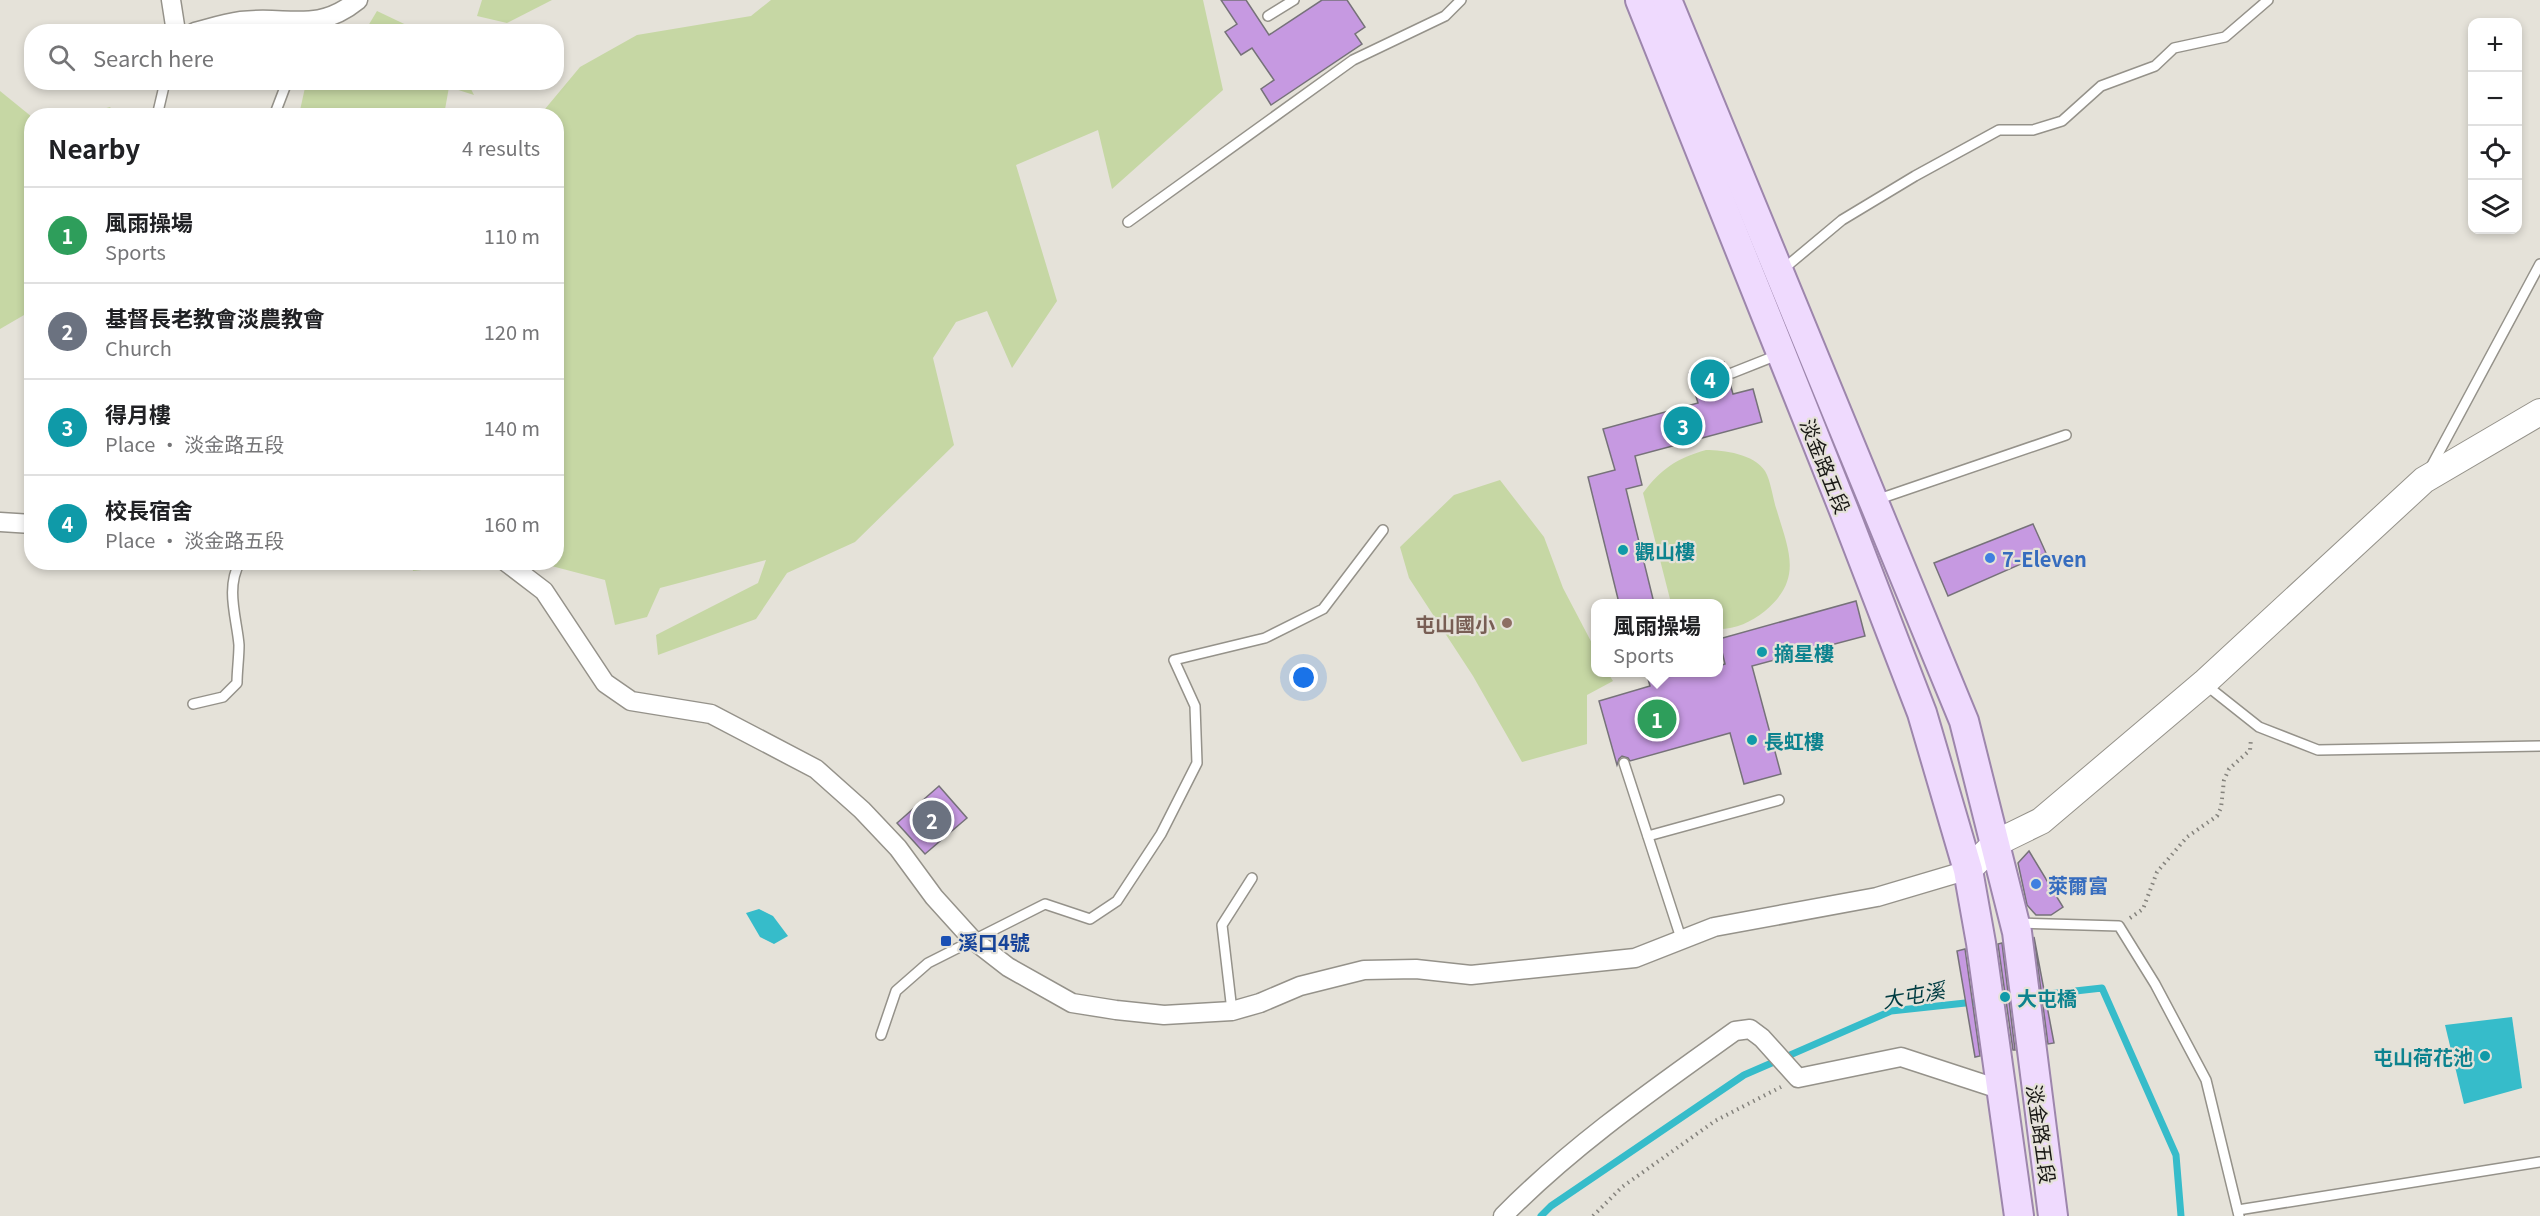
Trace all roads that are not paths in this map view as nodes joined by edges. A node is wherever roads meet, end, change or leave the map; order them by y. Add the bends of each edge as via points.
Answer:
1 (171, 0) edge
2 (358, 0) edge
3 (1294, 0) edge
4 (1461, 0) edge
5 (1640, 0) edge
6 (1667, 0) edge
7 (2268, 0) edge
8 (1268, 16) dead end
9 (175, 24) edge
10 (229, 24) edge
11 (276, 24) edge
12 (317, 24) edge
13 (163, 90) edge
14 (284, 90) edge
15 (159, 108) edge
16 (277, 108) edge
17 (1128, 222) dead end
18 (2540, 264) edge
19 (1779, 273) junction
20 (1782, 353) junction
21 (1732, 374) dead end
22 (2540, 412) edge
23 (2066, 435) dead end
24 (2424, 480) junction
25 (1874, 501) junction
26 (0, 522) edge
27 (24, 524) edge
28 (1383, 530) dead end
29 (1895, 553) junction
30 (1865, 566) junction
31 (237, 570) edge
32 (516, 570) edge
33 (2204, 683) junction
34 (193, 704) dead end
35 (2540, 746) edge
36 (1624, 763) dead end
37 (1779, 800) dead end
38 (1648, 836) junction
39 (1996, 843) junction
40 (1968, 870) junction
41 (1252, 878) dead end
42 (2016, 928) junction
43 (972, 939) junction
44 (1680, 940) junction
45 (1232, 1011) junction
46 (881, 1035) dead end
47 (2002, 1090) junction
48 (2540, 1162) edge
49 (2239, 1213) edge
50 (1503, 1216) edge
51 (2019, 1216) edge
52 (2053, 1216) edge

1 - 9 street
2 - 12 street
3 - 8 lane
4 - 17 lane via 1445,16 1353,60
5 - 20 main road, 淡金路五段
6 - 19 main road, 淡金路五段
7 - 19 lane via 2225,37 2174,48 2155,66 2101,86 2062,121 2033,130 1999,130 1924,171 1842,220
10 - 11 street via 242,21
13 - 15 lane
14 - 16 lane
18 - 24 lane
19 - 25 main road, 淡金路五段
20 - 21 lane
20 - 30 main road, 淡金路五段
22 - 24 street
23 - 25 lane
24 - 33 street
25 - 29 main road, 淡金路五段
26 - 27 street
28 - 43 lane via 1323,609 1265,638 1174,660 1195,706 1197,763 1161,834 1117,901 1090,919 1045,904
29 - 30 main road
29 - 39 main road, 淡金路五段 via 1964,721
30 - 40 main road, 淡金路五段 via 1922,713
31 - 34 lane via 232,601 239,645 237,683 223,697
32 - 43 street via 544,591 605,683 631,701 711,714 816,769 898,848
33 - 35 lane via 2259,727 2318,750
33 - 39 street via 2041,821
36 - 38 lane
37 - 38 lane
38 - 44 lane
39 - 40 street
39 - 42 main road, 淡金路五段
40 - 44 street via 1877,897 1714,927
40 - 47 main road, 淡金路五段
41 - 45 lane via 1222,925
42 - 49 lane via 2119,926 2206,1080
42 - 52 main road, 淡金路五段
43 - 45 street via 1008,967 1072,1003 1164,1015
43 - 46 lane via 928,963 896,991
44 - 45 street via 1635,958 1472,975 1416,969 1365,970 1300,986
47 - 50 street via 1901,1058 1794,1074 1750,1029 1735,1031 1614,1117
47 - 51 main road, 淡金路五段
48 - 49 lane

